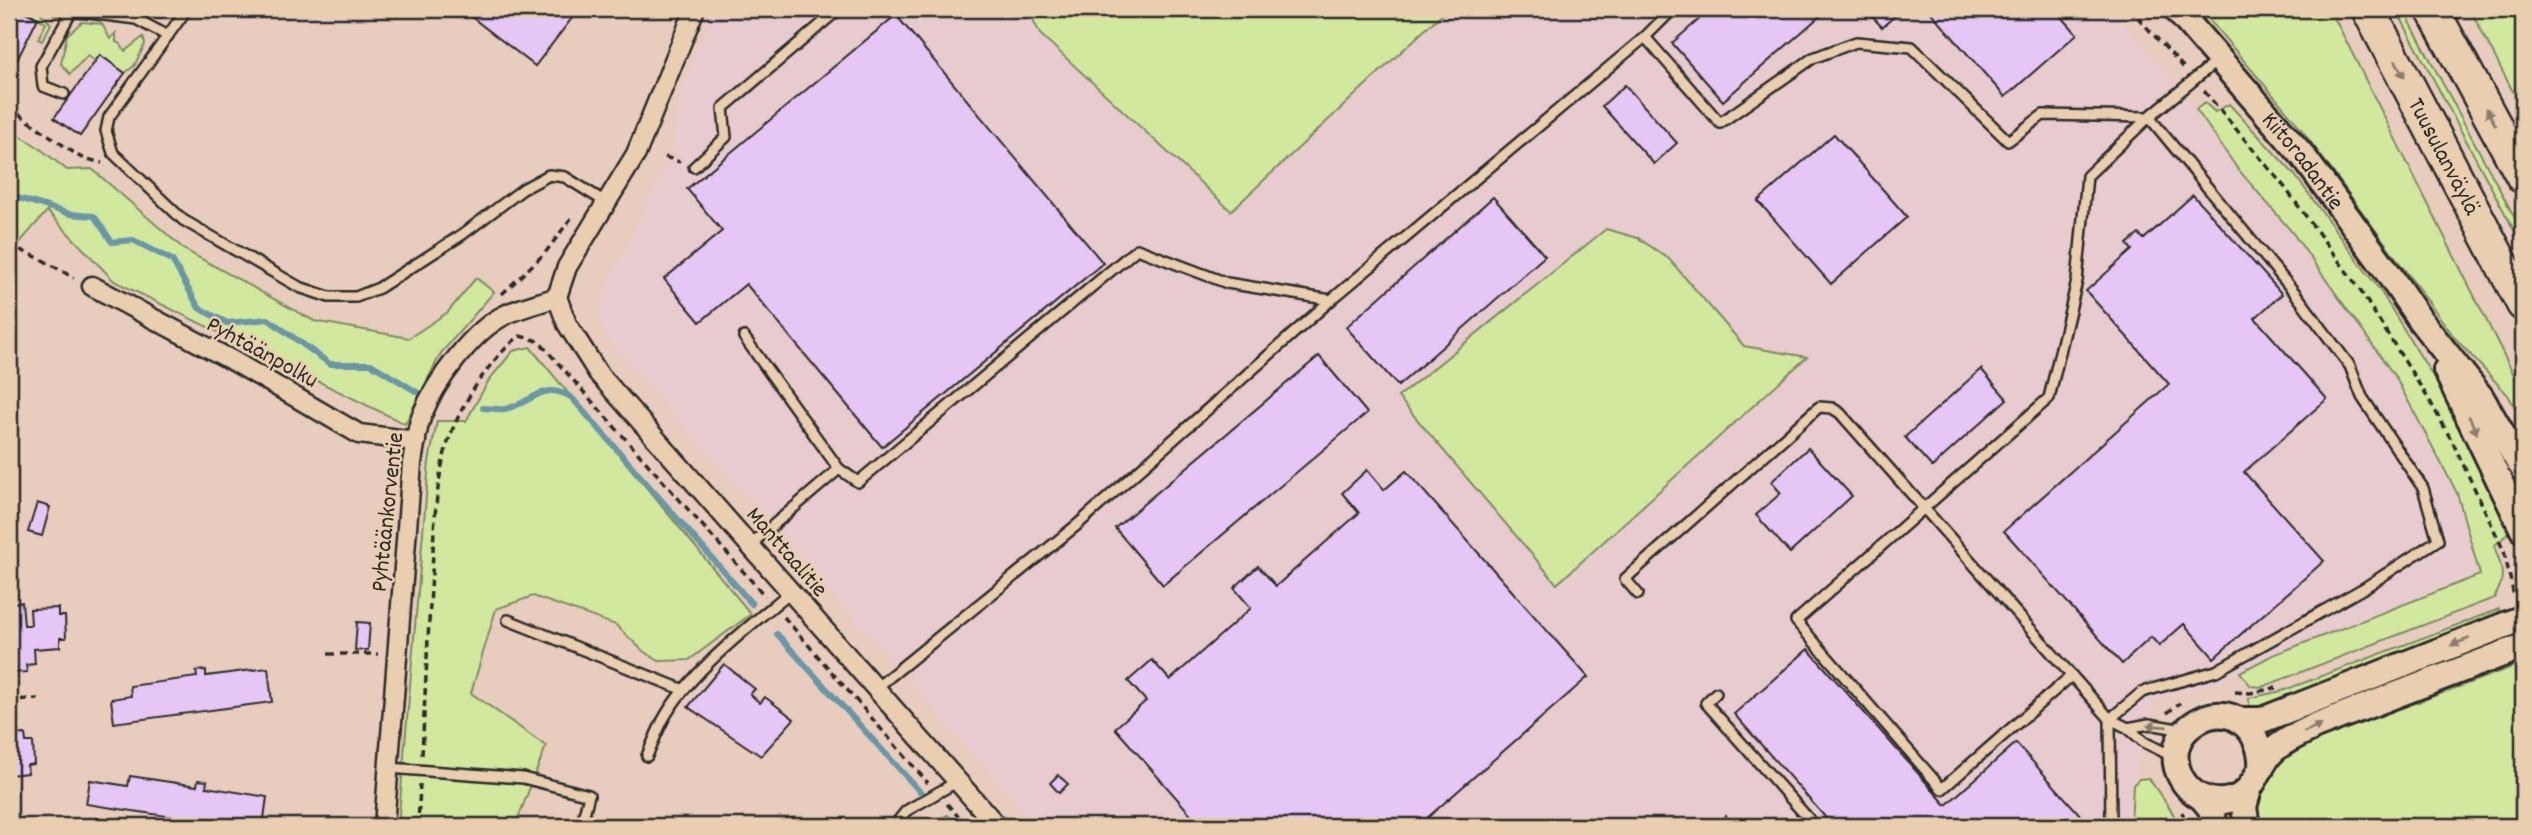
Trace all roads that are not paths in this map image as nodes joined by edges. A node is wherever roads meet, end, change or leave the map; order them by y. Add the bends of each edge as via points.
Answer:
1 (57, 9) edge
2 (187, 9) edge
3 (695, 9) edge
4 (839, 9) edge
5 (1673, 9) edge
6 (2176, 9) edge
7 (2368, 9) edge
8 (72, 10) junction
9 (2435, 13) edge
10 (168, 36) junction
11 (1645, 37) junction
12 (2220, 58) junction
13 (64, 94) dead end
14 (2149, 117) junction
15 (694, 167) dead end
16 (2523, 177) edge
17 (607, 203) junction
18 (92, 286) road end
19 (557, 298) junction
20 (1331, 300) junction
21 (2523, 304) edge
22 (2420, 320) junction
23 (744, 337) dead end
24 (416, 441) junction
25 (839, 469) junction
26 (2523, 470) edge
27 (1923, 509) junction
28 (2523, 530) edge
29 (750, 545) junction
30 (790, 592) junction
31 (1638, 594) dead end
32 (2521, 612) edge
33 (508, 620) dead end
34 (2523, 646) edge
35 (2071, 676) junction
36 (876, 688) junction
37 (684, 690) junction
38 (1716, 693) dead end
39 (2110, 719) junction
40 (2238, 720) junction
41 (2128, 727) junction
42 (2186, 730) junction
43 (647, 755) dead end
44 (2176, 758) junction
45 (389, 768) junction
46 (2255, 779) junction
47 (958, 781) junction
48 (2203, 799) junction
49 (384, 826) edge
50 (581, 826) edge
51 (793, 826) edge
52 (799, 826) edge
53 (894, 826) edge
54 (997, 826) edge
55 (1815, 826) edge
56 (2111, 826) edge
57 (2215, 826) edge
58 (2246, 826) edge

1 - 8 lane
2 - 10 lane
3 - 17 street via 636,154
4 - 15 lane via 723,108 726,136
5 - 11 lane
6 - 12 main road, Kiitoradantie
7 -> 21 highway, Tuusulanväylä
8 - 10 lane via 136,19
8 - 13 lane via 41,66 43,86
16 -> 9 highway
10 - 17 lane via 109,117 106,131 113,153 184,220 299,287 329,297 356,297 379,288 523,188 549,175 565,177
11 - 14 lane via 1720,123 1813,58 1856,42 1912,47 2008,141 2043,115
11 - 20 lane
12 - 14 lane
12 - 22 main road, Kiitoradantie via 2303,156
14 - 27 lane via 2087,176 2077,281 2049,398
14 - 39 lane via 2350,366 2362,397 2423,488 2438,540 2364,588 2216,671 2142,692
17 - 19 street via 567,267
18 - 24 street, Pyhtäänpolku via 359,434
19 - 24 street, Pyhtäänkorventie via 504,316 474,340 423,412
19 - 29 street, Manttaalitie via 567,324 598,373
20 - 25 lane via 1227,283 1137,249 858,482
20 - 36 lane via 1077,524
22 - 26 main road, Kiitoradantie via 2482,397
22 -> 28 main road, Kiitoradantie
23 - 25 lane
24 - 45 street, Pyhtäänkorventie
25 - 29 lane
27 - 31 lane via 1840,413 1819,407 1625,579
27 - 35 lane
27 - 35 lane via 1793,624 1942,789
29 - 30 street, Manttaalitie
30 - 36 street, Manttaalitie
30 - 37 lane
32 -> 40 main road via 2262,720
33 - 37 lane
46 -> 34 main road via 2272,753 2315,726
35 - 39 lane
36 - 47 street, Manttaalitie
37 - 43 lane
38 - 55 lane via 1706,703
39 - 41 lane
39 - 56 lane
40 - 42 main road via 2204,718
40 - 46 main road via 2258,741 2262,756
42 -> 41 lane via 2149,724
41 - 44 lane via 2144,742
42 - 44 main road
44 - 48 main road via 2180,778
45 - 49 street, Pyhtäänkorventie
45 - 50 lane via 523,778 589,795
46 - 48 main road via 2232,800
46 - 58 main road via 2244,807
47 - 53 lane via 906,811
47 - 54 street, Manttaalitie
48 - 57 main road
51 - 52 lane

